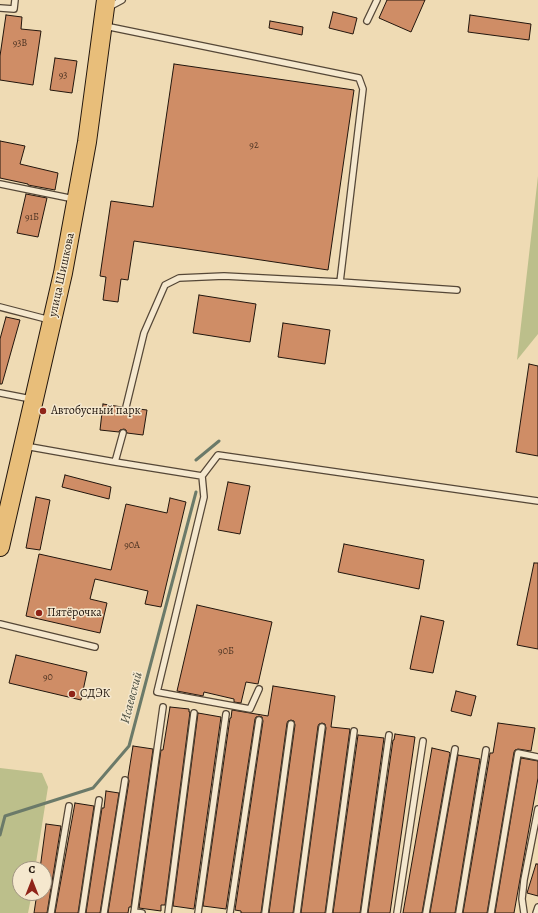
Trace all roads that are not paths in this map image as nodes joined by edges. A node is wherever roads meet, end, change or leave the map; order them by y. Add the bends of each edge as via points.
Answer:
1 (15, 0) edge
2 (122, 0) edge
3 (377, 0) edge
4 (0, 8) edge
5 (105, 11) edge
6 (367, 21) dead end
7 (0, 184) edge
8 (77, 200) junction
9 (340, 282) junction
10 (458, 290) dead end
11 (0, 307) edge
12 (52, 320) junction
13 (0, 393) edge
14 (33, 400) junction
15 (126, 407) dead end
16 (123, 433) dead end
17 (23, 446) junction
18 (115, 462) junction
19 (202, 476) junction
20 (538, 501) edge
21 (0, 547) edge
22 (0, 624) edge
23 (95, 647) dead end
24 (259, 689) dead end
25 (163, 707) dead end
26 (194, 713) dead end
27 (226, 714) dead end
28 (259, 720) dead end
29 (291, 724) dead end
30 (322, 727) dead end
31 (354, 731) dead end
32 (389, 735) dead end
33 (424, 741) dead end
34 (455, 749) dead end
35 (486, 750) dead end
36 (538, 758) edge
37 (125, 780) dead end
38 (99, 800) dead end
39 (69, 806) dead end
40 (538, 809) edge
41 (538, 907) edge
42 (51, 913) edge
43 (82, 913) edge
44 (104, 913) edge
45 (134, 913) edge
46 (142, 913) edge
47 (168, 913) edge
48 (198, 913) edge
49 (230, 913) edge
50 (265, 913) edge
51 (297, 913) edge
52 (329, 913) edge
53 (364, 913) edge
54 (397, 913) edge
55 (426, 913) edge
56 (459, 913) edge
57 (491, 913) edge
58 (524, 913) edge
59 (536, 913) edge

1 - 4 lane via 14,9
2 - 5 lane
3 - 6 lane
5 - 8 main road, улица Шишкова
5 - 9 lane via 359,78 363,89
7 - 8 lane
8 - 12 main road, улица Шишкова
9 - 10 lane
9 - 15 lane via 224,276 179,278 165,285 144,333
11 - 12 lane
12 - 14 main road, улица Шишкова
13 - 14 lane
14 - 17 main road, улица Шишкова
16 - 18 lane
17 - 18 lane
17 - 21 main road, улица Шишкова
18 - 19 lane
19 - 20 lane via 218,455
19 - 24 lane via 204,497 157,692 250,709
22 - 23 lane
25 - 45 lane
26 - 47 lane
27 - 48 lane
28 - 49 lane
29 - 50 lane
30 - 51 lane
31 - 52 lane
32 - 53 lane
33 - 54 lane
34 - 55 lane
35 - 56 lane
36 - 57 lane via 518,753
37 - 44 lane
38 - 43 lane
39 - 42 lane
40 - 58 lane via 524,880
41 - 59 lane
45 - 46 lane

